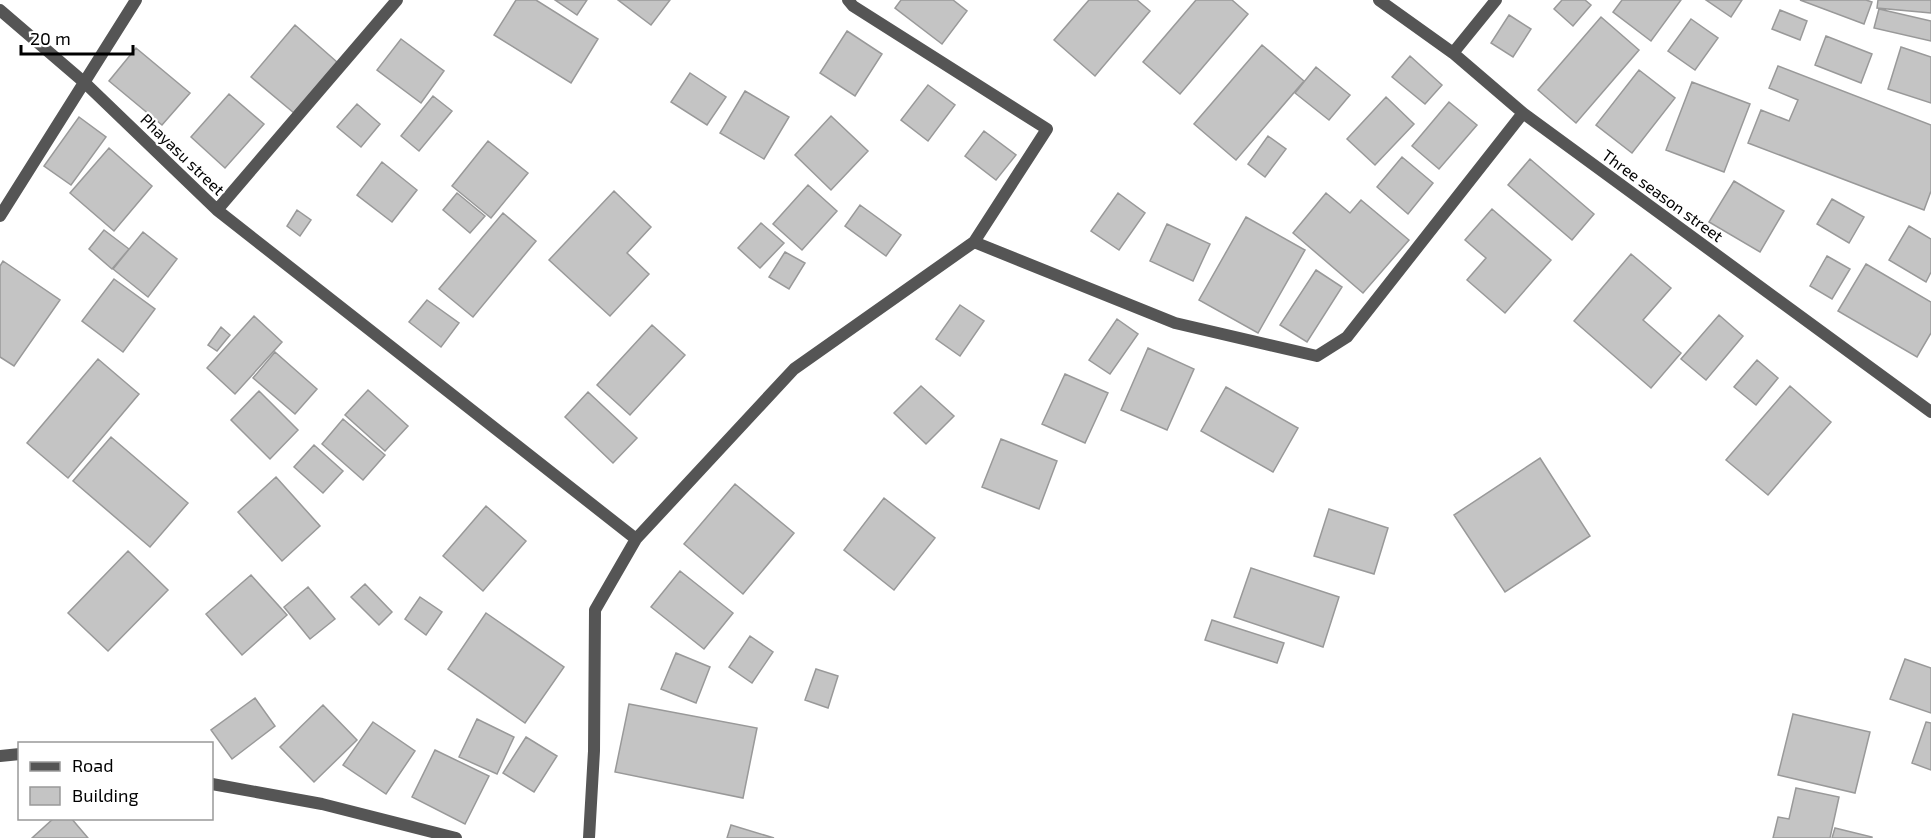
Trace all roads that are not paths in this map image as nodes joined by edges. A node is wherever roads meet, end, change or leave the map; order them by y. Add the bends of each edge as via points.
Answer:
1 (136, 0) edge
2 (397, 0) edge
3 (848, 0) edge
4 (1379, 0) edge
5 (1496, 0) edge
6 (0, 10) edge
7 (1453, 53) junction
8 (85, 83) junction
9 (1523, 113) junction
10 (217, 210) junction
11 (0, 216) edge
12 (974, 242) junction
13 (1931, 412) edge
14 (636, 539) junction
15 (18, 754) edge
16 (0, 756) edge
17 (213, 784) edge
18 (456, 838) edge
19 (589, 838) edge

1 - 8 street
2 - 10 street, Phayasu street
3 - 12 street via 1047,129
4 - 7 street, Three season street
5 - 7 street
6 - 8 street, Phayasu street
7 - 9 street, Three season street
8 - 10 street, Phayasu street
8 - 11 street
9 - 12 street via 1347,337 1317,356 1175,323
9 - 13 street, Three season street
10 - 14 street
12 - 14 street via 794,369
14 - 19 street via 595,610
15 - 16 street
17 - 18 street via 322,804

